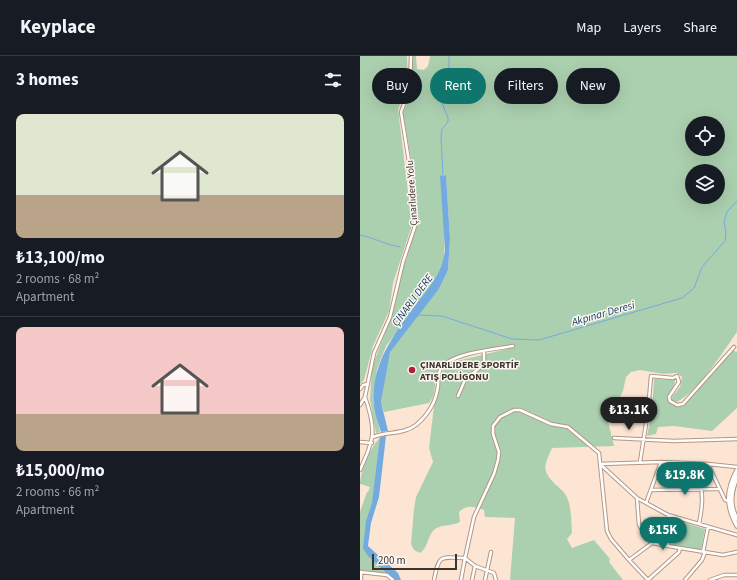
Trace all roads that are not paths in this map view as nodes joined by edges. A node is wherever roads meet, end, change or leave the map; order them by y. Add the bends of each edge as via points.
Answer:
1 (411, 56) edge
2 (513, 346) dead end
3 (734, 347) dead end
4 (484, 351) junction
5 (368, 384) junction
6 (360, 389) edge
7 (458, 396) dead end
8 (365, 397) junction
9 (650, 398) junction
10 (619, 400) dead end
11 (360, 405) edge
12 (614, 411) dead end
13 (648, 411) junction
14 (373, 437) junction
15 (614, 438) dead end
16 (644, 439) junction
17 (737, 439) edge
18 (360, 442) edge
19 (372, 443) junction
20 (640, 462) junction
21 (661, 462) junction
22 (600, 464) junction
23 (708, 464) junction
24 (737, 467) edge
25 (360, 469) edge
26 (737, 470) edge
27 (713, 474) junction
28 (737, 477) edge
29 (702, 488) junction
30 (718, 488) junction
31 (651, 490) junction
32 (637, 498) junction
33 (730, 501) junction
34 (646, 503) junction
35 (668, 514) junction
36 (737, 519) edge
37 (699, 524) junction
38 (737, 526) edge
39 (708, 527) junction
40 (737, 535) edge
41 (652, 543) junction
42 (668, 546) junction
43 (680, 548) junction
44 (491, 552) dead end
45 (704, 552) junction
46 (737, 552) edge
47 (465, 558) junction
48 (630, 560) junction
49 (476, 566) junction
50 (487, 570) junction
51 (360, 572) edge
52 (737, 575) edge
53 (361, 580) edge
54 (393, 580) edge
55 (434, 580) edge
56 (461, 580) edge
57 (472, 580) edge
58 (485, 580) edge
59 (496, 580) edge
60 (648, 580) edge
61 (685, 580) edge
62 (710, 580) edge

1 - 5 street, Çınarlıdere Yolu via 410,88 401,112 412,174 415,226 403,262 390,317 374,353
2 - 4 street
3 - 9 street via 683,404 676,405 670,401 679,382 677,376 651,376
4 - 7 street via 483,366 465,380
4 - 14 street via 456,358 442,367 432,405 416,424 404,431
5 - 6 street
5 - 8 street, Çınarlıdere Yolu
8 - 11 street
8 - 14 street via 372,420
9 - 10 street
9 - 13 street
12 - 13 street
13 - 16 street
14 - 19 street
15 - 16 street
16 - 17 street
16 - 20 street
18 - 19 street
19 - 25 street
20 - 21 street
20 - 22 street
21 - 23 street
21 - 31 street
22 - 32 street
22 - 47 street via 599,453 568,427 551,424 520,410 500,417 493,426 499,452 498,460 474,517
22 - 48 street via 607,531
23 - 24 street
23 - 27 street
26 - 33 main road via 731,483
27 - 29 street via 699,479
27 - 30 street
28 - 33 main road
29 - 30 street
29 - 31 street
29 - 37 street
30 - 33 street via 725,500
31 - 34 street
32 - 34 street
32 - 41 street via 639,525
33 - 36 main road
33 - 38 main road via 730,514
34 - 35 street
35 - 37 street
35 - 42 street
37 - 39 street
39 - 40 street
39 - 45 street
41 - 42 street
41 - 48 street
42 - 43 street
43 - 45 street
43 - 60 street via 678,553
44 - 50 street
45 - 46 street via 726,555
45 - 61 street via 702,560
47 - 49 street
47 - 55 street via 440,560 437,563
47 - 56 street
48 - 60 street
49 - 50 street
49 - 57 street
50 - 58 street
50 - 59 street via 495,574
51 - 53 street
51 - 54 street via 387,575
52 - 62 street via 724,575

